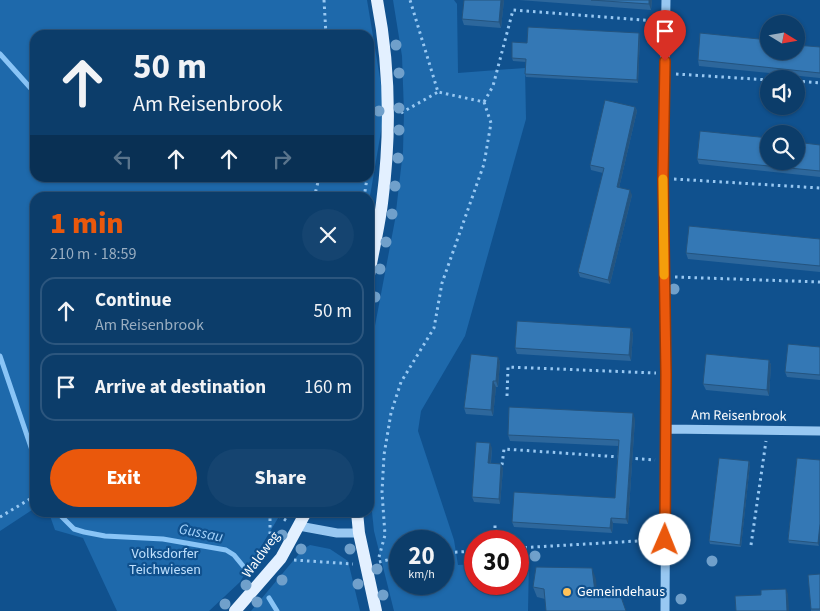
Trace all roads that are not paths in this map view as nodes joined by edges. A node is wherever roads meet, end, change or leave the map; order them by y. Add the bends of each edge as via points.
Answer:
1 (377, 0) edge
2 (666, 0) edge
3 (374, 247) edge
4 (666, 429) junction
5 (820, 431) edge
6 (304, 517) edge
7 (357, 517) edge
8 (299, 526) junction
9 (359, 533) junction
10 (235, 611) edge
11 (376, 611) edge
12 (664, 611) edge

1 - 3 main road via 386,65 389,130 382,205
2 - 4 street via 663,178
4 - 5 street, Am Reisenbrook
4 - 12 street
6 - 8 main road, Waldweg
7 - 9 main road
8 - 9 street via 337,533
8 - 10 main road, Waldweg via 281,558
9 - 11 main road via 372,564

